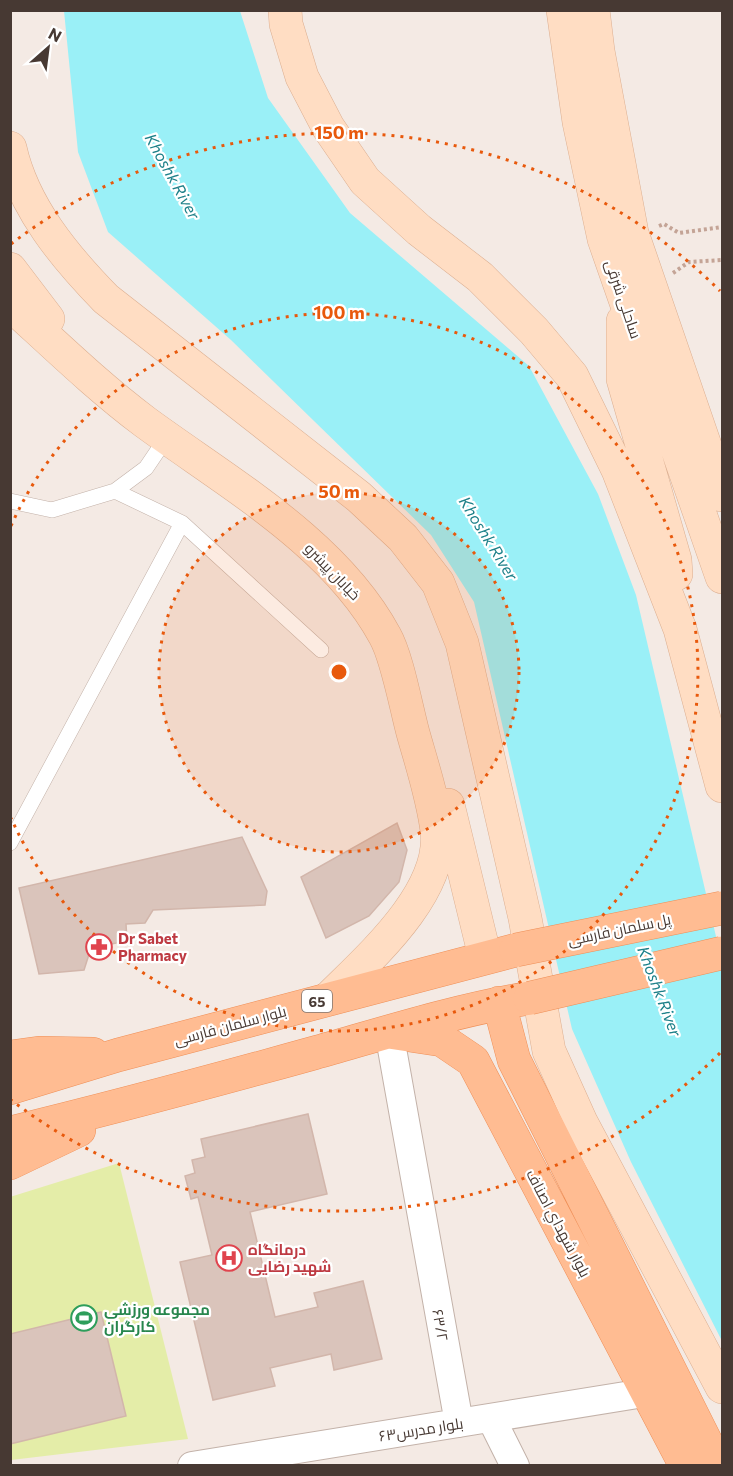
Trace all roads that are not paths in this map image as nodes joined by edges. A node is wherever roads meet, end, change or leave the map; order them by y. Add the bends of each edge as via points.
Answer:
1 (285, 10) edge
2 (563, 10) edge
3 (593, 10) edge
4 (10, 148) edge
5 (10, 269) edge
6 (634, 288) junction
7 (10, 304) edge
8 (167, 437) junction
9 (115, 491) junction
10 (723, 495) edge
11 (10, 501) edge
12 (182, 523) junction
13 (723, 577) edge
14 (680, 629) junction
15 (321, 650) dead end
16 (723, 786) edge
17 (10, 843) edge
18 (723, 908) edge
19 (723, 953) edge
20 (501, 954) junction
21 (328, 998) junction
22 (515, 1001) junction
23 (389, 1032) junction
24 (118, 1055) junction
25 (10, 1057) edge
26 (10, 1088) edge
27 (134, 1103) junction
28 (10, 1133) edge
29 (10, 1163) edge
30 (723, 1387) edge
31 (663, 1388) junction
32 (491, 1418) junction
33 (459, 1423) junction
34 (326, 1455) edge
35 (240, 1462) edge
36 (192, 1466) edge
37 (514, 1466) edge
38 (686, 1466) edge
39 (718, 1466) edge

1 - 14 main road via 302,77 328,127 365,181 419,230 480,277 572,376 618,470
2 - 6 main road, ساحلی شرقی via 579,122 604,239
3 - 6 main road, ساحلی شرقی via 632,233
4 - 30 main road via 37,214 72,265 106,299 359,497 403,538 438,583 462,644 476,700 525,918 549,1051 581,1122
5 - 20 main road, خیابان پیشرو via 48,319 117,381 293,516 358,576 403,642 441,778
6 - 10 main road, ساحلی شرقی
6 - 13 main road, ساحلی شرقی
6 - 14 main road via 623,379 675,560
7 - 8 main road, خیابان پیشرو via 73,362
8 - 9 lane via 146,468
8 - 21 main road, خیابان پیشرو via 220,473 297,535 355,588 387,638 438,833 433,864 419,899 380,947
9 - 11 lane via 52,510
9 - 12 lane
12 - 15 lane
12 - 17 lane
14 - 16 main road
18 - 20 main road, پل سلمان فارسی / 65, bridge
19 - 22 main road, bridge
20 - 21 main road, بلوار سلمان فارسی / 65
21 - 24 main road, بلوار سلمان فارسی / 65
22 - 23 main road
22 - 31 main road, بلوار شهداي اصناف via 514,1060
23 - 27 main road
23 - 31 main road, بلوار شهداي اصناف via 442,1040 473,1061
23 - 33 street, ۶۳/۲
24 - 25 main road, بلوار سلمان فارسی via 39,1053
24 - 26 main road, بلوار سلمان فارسی / 65
27 - 28 main road
27 - 29 main road
31 - 32 street, بلوار مدرس۶۳
31 - 38 main road, بلوار شهداي اصناف
31 - 39 main road, بلوار شهداي اصناف
32 - 33 street, بلوار مدرس۶۳
32 - 37 street
33 - 34 street, بلوار مدرس۶۳
34 - 35 street, بلوار مدرس۶۳
35 - 36 street, بلوار مدرس۶۳

